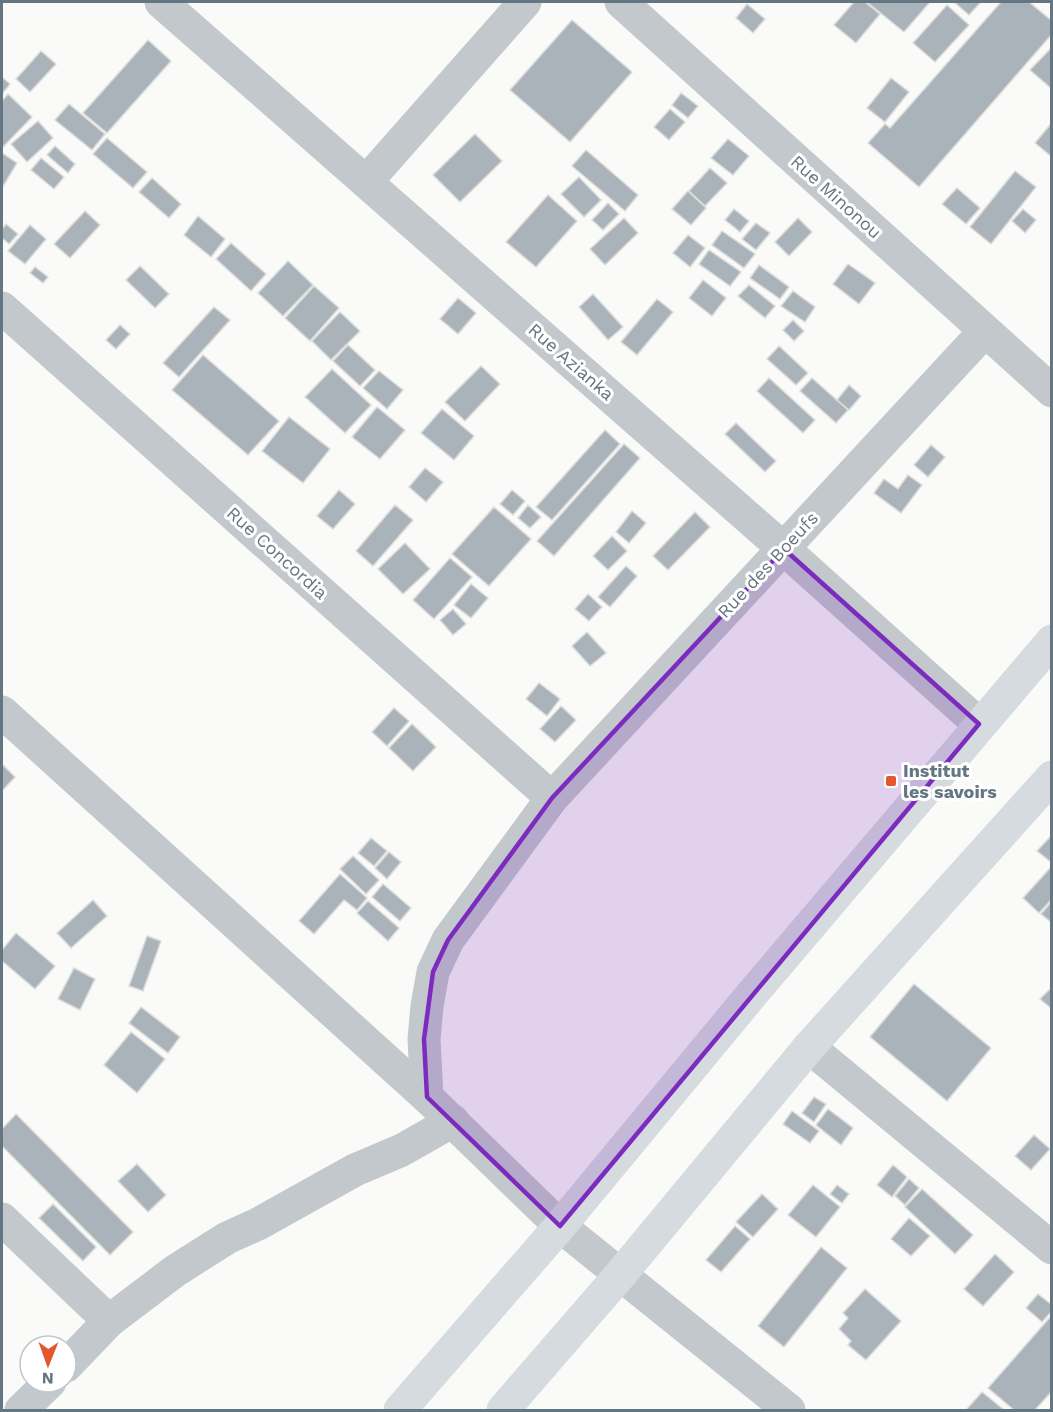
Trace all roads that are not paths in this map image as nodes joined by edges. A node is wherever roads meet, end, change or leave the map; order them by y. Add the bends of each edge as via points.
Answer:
1 (161, 2) edge
2 (525, 2) edge
3 (621, 2) edge
4 (366, 182) junction
5 (2, 308) edge
6 (984, 332) junction
7 (1046, 376) edge
8 (784, 549) junction
9 (1052, 641) edge
10 (2, 712) edge
11 (979, 724) junction
12 (1048, 786) edge
13 (552, 798) junction
14 (809, 1047) junction
15 (427, 1097) junction
16 (453, 1121) junction
17 (2, 1219) edge
18 (560, 1226) junction
19 (1052, 1248) edge
20 (620, 1275) junction
21 (109, 1321) junction
22 (78, 1353) edge
23 (38, 1394) edge
24 (21, 1410) edge
25 (400, 1410) edge
26 (503, 1410) edge
27 (789, 1410) edge

1 - 4 street, Rue Azianka
2 - 4 street
3 - 6 street, Rue Minonou
4 - 8 street, Rue Azianka
5 - 13 street, Rue Concordia
6 - 7 street, Rue Minonou
6 - 8 street, Rue des Boeufs
8 - 11 street, Rue Azianka
8 - 13 street, Rue des Boeufs
9 - 11 main road
10 - 15 street
11 - 18 main road
12 - 14 main road
13 - 15 street, Rue des Boeufs via 448,940 433,972 424,1039
14 - 19 street
14 - 20 main road
15 - 16 street
16 - 18 street
16 - 21 street via 227,1238
17 - 21 street
18 - 20 street
18 - 25 main road
20 - 26 main road
20 - 27 street
21 - 22 street
23 - 24 street

